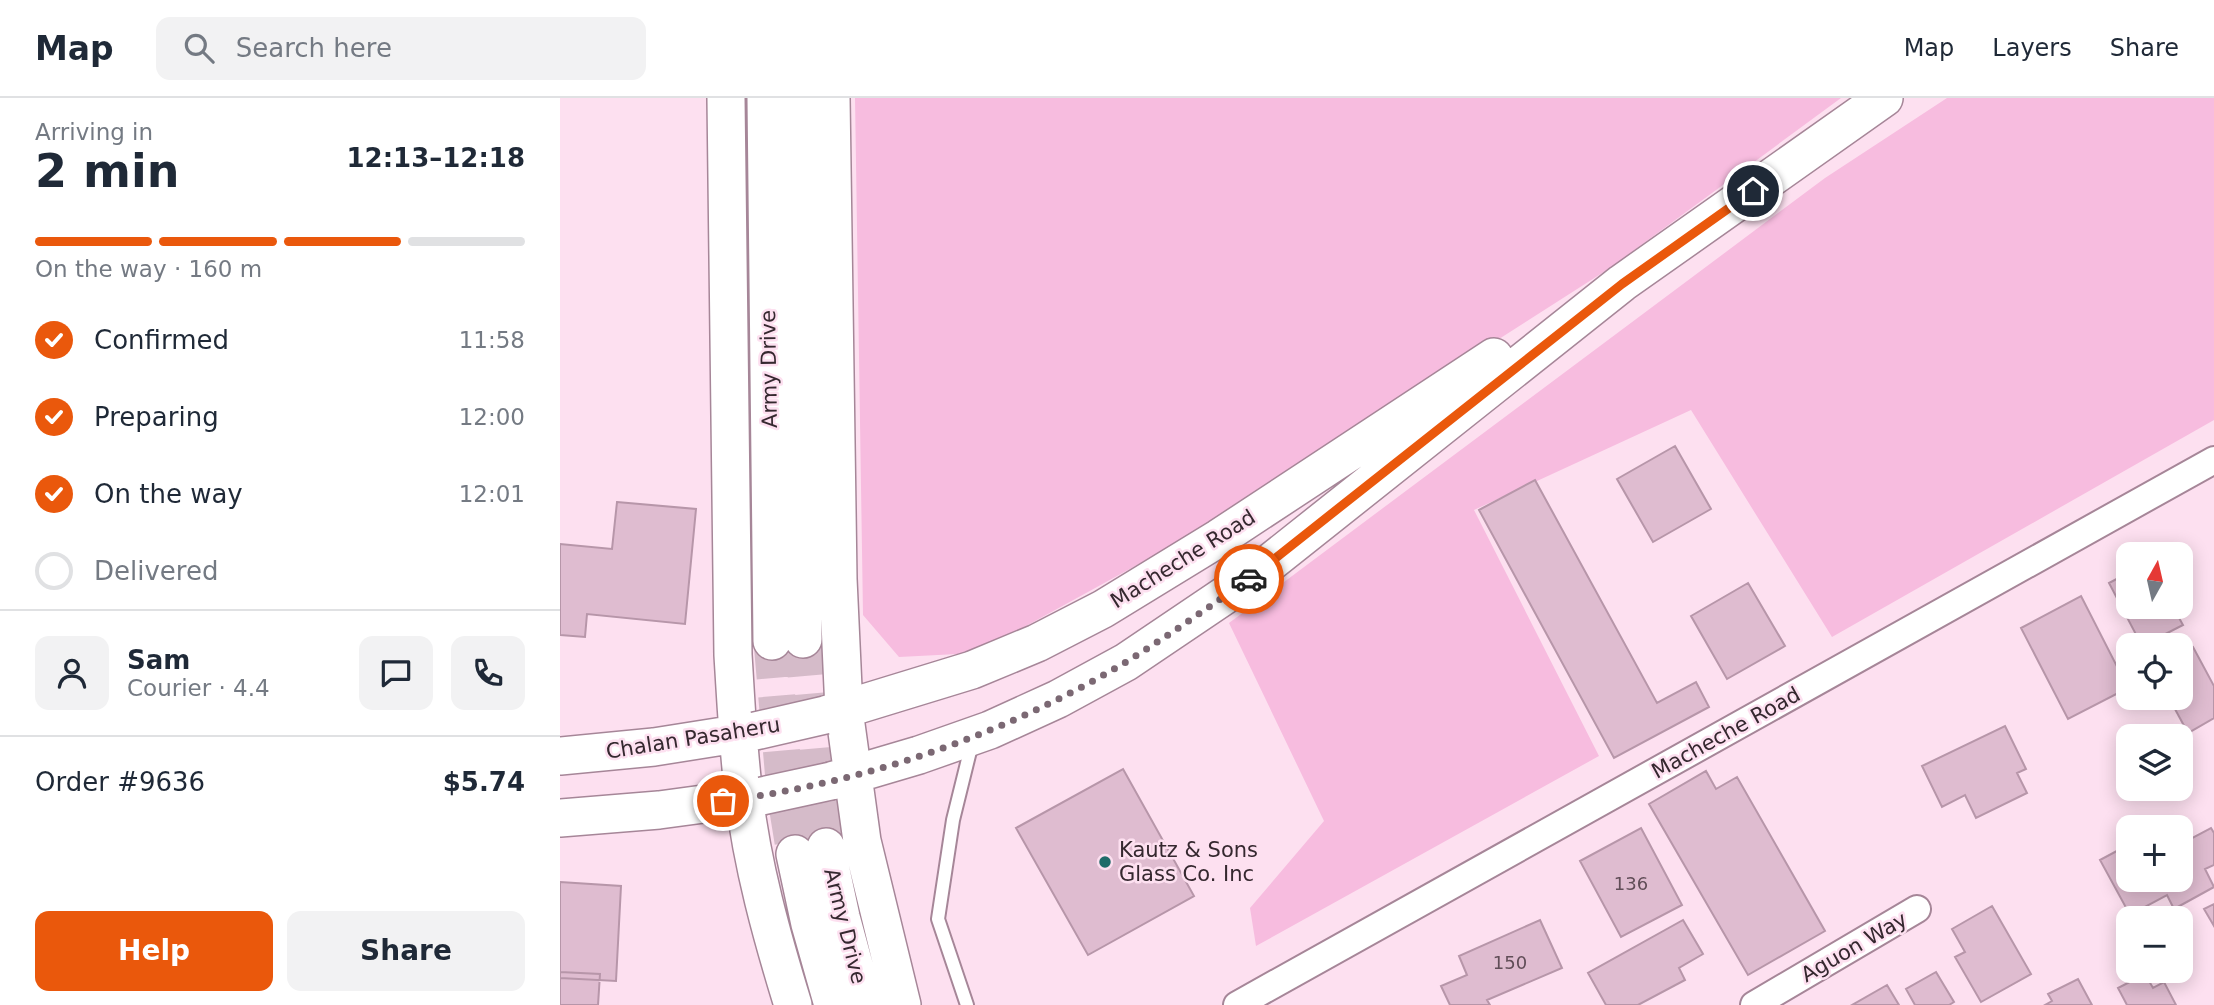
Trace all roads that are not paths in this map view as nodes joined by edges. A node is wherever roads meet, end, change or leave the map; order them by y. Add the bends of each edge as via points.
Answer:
1 (726, 98) edge
2 (766, 98) edge
3 (798, 98) edge
4 (831, 98) edge
5 (1884, 98) edge
6 (1622, 284) junction
7 (2214, 460) edge
8 (835, 713) junction
9 (746, 733) junction
10 (974, 736) junction
11 (560, 756) edge
12 (841, 779) junction
13 (753, 797) junction
14 (560, 818) edge
15 (1917, 909) dead end
16 (793, 1005) edge
17 (833, 1005) edge
18 (865, 1005) edge
19 (902, 1005) edge
20 (967, 1005) edge
21 (1237, 1005) edge
22 (1754, 1005) edge

1 - 9 main road via 733,655
2 - 3 main road, Army Drive via 788,640
4 - 8 main road via 838,579
5 - 6 main road, Macheche Road
6 - 8 main road, Macheche Road via 1505,349 1103,609 972,670
6 - 10 main road, Macheche Road via 1252,577 1191,620 1058,699
7 - 21 street, Macheche Road
8 - 9 main road, Chalan Pasaheru, bridge
8 - 12 main road
9 - 11 main road, Chalan Pasaheru
9 - 13 main road
10 - 12 main road, Macheche Road
10 - 20 lane via 953,820 938,919
12 - 13 main road, bridge
12 - 19 main road
13 - 14 main road
13 - 16 main road via 758,869
15 - 22 street, Aguon Way
17 - 18 main road, Army Drive via 810,924 811,851 841,917

